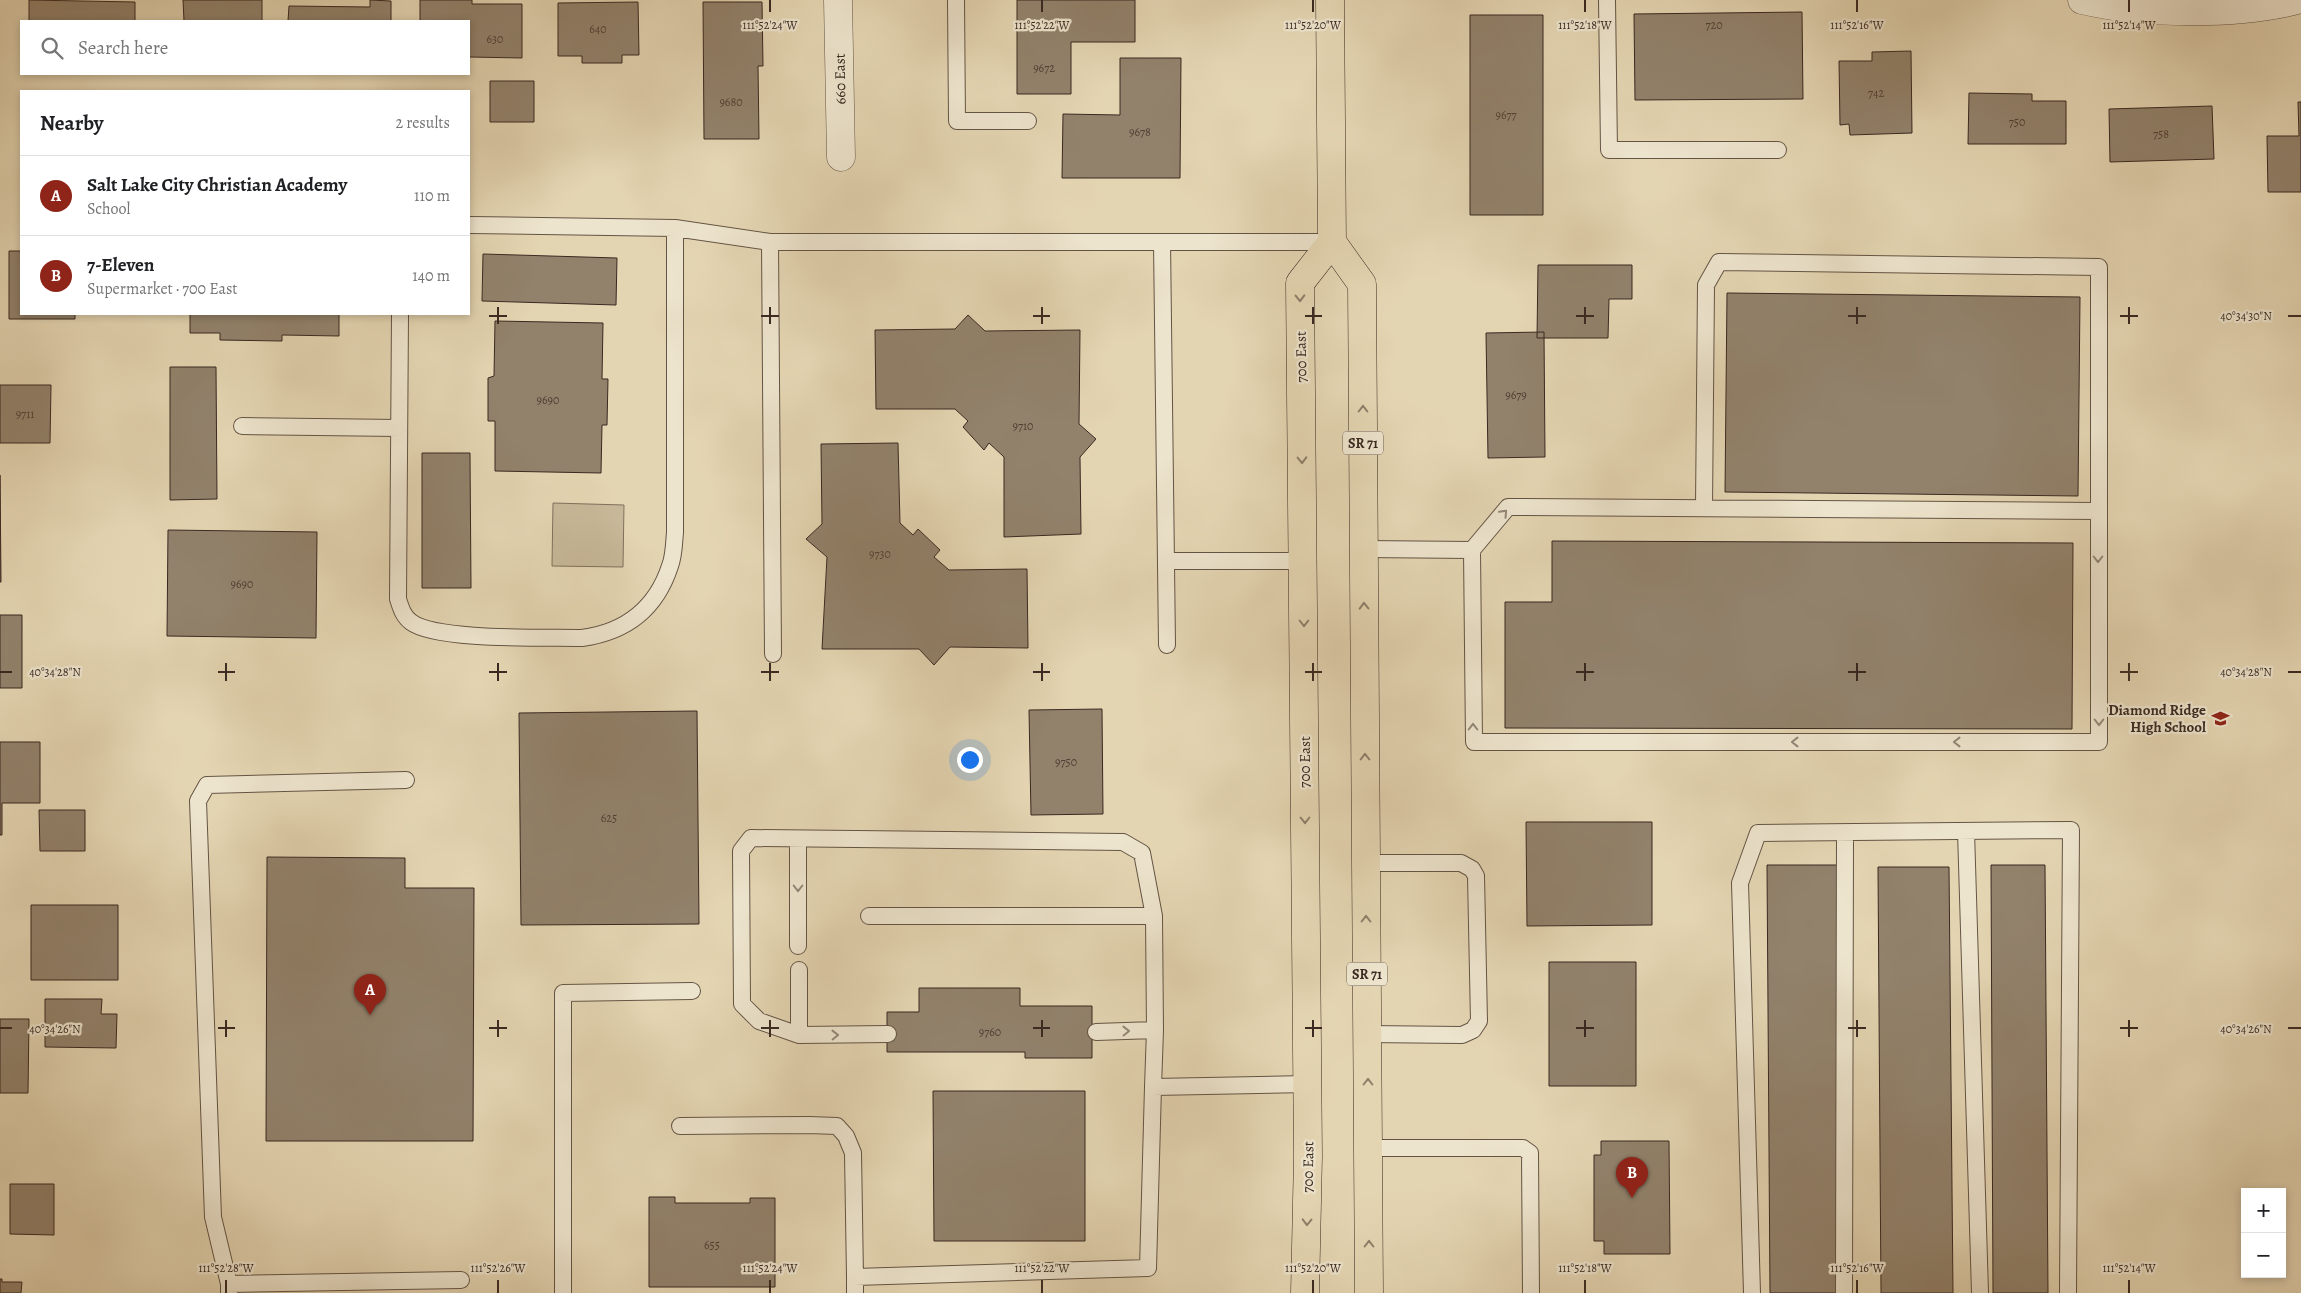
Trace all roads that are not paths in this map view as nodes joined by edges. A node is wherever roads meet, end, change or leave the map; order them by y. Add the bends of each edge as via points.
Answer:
1 (838, 0) edge
2 (956, 0) edge
3 (1330, 0) edge
4 (1607, 0) edge
5 (2082, 0) edge
6 (2297, 0) edge
7 (1028, 121) dead end
8 (1778, 150) dead end
9 (841, 157) dead end
10 (470, 225) edge
11 (675, 228) junction
12 (770, 242) junction
13 (1162, 242) junction
14 (1332, 242) junction
15 (400, 315) edge
16 (242, 426) dead end
17 (399, 428) junction
18 (1704, 507) junction
19 (2098, 510) junction
20 (1364, 549) junction
21 (1472, 550) junction
22 (1166, 561) junction
23 (1303, 561) junction
24 (1167, 645) dead end
25 (773, 654) dead end
26 (406, 780) dead end
27 (1966, 831) junction
28 (1845, 833) junction
29 (798, 839) junction
30 (1366, 863) junction
31 (869, 916) dead end
32 (1154, 916) junction
33 (798, 946) dead end
34 (799, 970) dead end
35 (692, 991) dead end
36 (1155, 1030) junction
37 (1096, 1032) dead end
38 (888, 1034) dead end
39 (1367, 1034) junction
40 (799, 1035) junction
41 (1307, 1084) junction
42 (1153, 1087) junction
43 (680, 1126) dead end
44 (1368, 1148) junction
45 (461, 1280) dead end
46 (855, 1285) edge
47 (229, 1288) edge
48 (563, 1293) edge
49 (1305, 1293) edge
50 (1369, 1293) edge
51 (1531, 1293) edge
52 (1752, 1293) edge
53 (1844, 1293) edge
54 (1980, 1293) edge
55 (2068, 1293) edge

1 - 9 street, 660 East
2 - 7 lane via 957,121
3 - 14 main road
4 - 8 lane via 1608,150
5 - 6 street via 2159,10 2226,10
10 - 11 lane
11 - 12 lane
11 - 17 lane via 675,532 671,565 659,592 644,611 601,635 582,638 445,634 411,623 398,599
12 - 13 lane
12 - 25 lane
13 - 14 lane
13 - 22 lane
20 -> 14 main road, SR 71 via 1362,284
14 -> 23 main road, 700 East via 1300,283
15 - 17 lane
16 - 17 lane
18 - 19 lane
18 - 19 lane via 1706,285 1719,262 2099,267
21 -> 18 lane via 1508,507
19 -> 21 lane via 2099,742 1474,742
20 - 21 lane
30 -> 20 main road, SR 71
22 - 23 lane
22 - 24 lane
23 -> 41 main road, 700 East
26 - 47 lane via 207,785 198,800 213,1217
27 - 28 lane
27 - 54 lane
27 - 55 lane via 2071,830
28 - 52 lane via 1758,833 1740,883
28 - 53 lane
29 - 32 lane via 1123,842 1142,853
29 -> 33 lane
29 - 40 lane via 751,838 741,851 742,1004 759,1021
39 -> 30 main road, SR 71
30 - 39 lane via 1461,863 1472,869 1476,876 1479,1021 1473,1030 1462,1035
31 - 32 lane
32 - 36 lane
34 - 40 lane
35 - 48 lane via 563,993
37 -> 36 lane
36 - 42 lane
40 -> 38 lane
44 -> 39 main road, SR 71
41 - 42 lane
41 -> 49 main road, 700 East
42 - 46 lane via 1148,1268
43 - 46 lane via 837,1126 846,1136 853,1153
50 -> 44 main road, SR 71
44 - 51 lane via 1523,1148 1530,1153
45 - 47 lane

